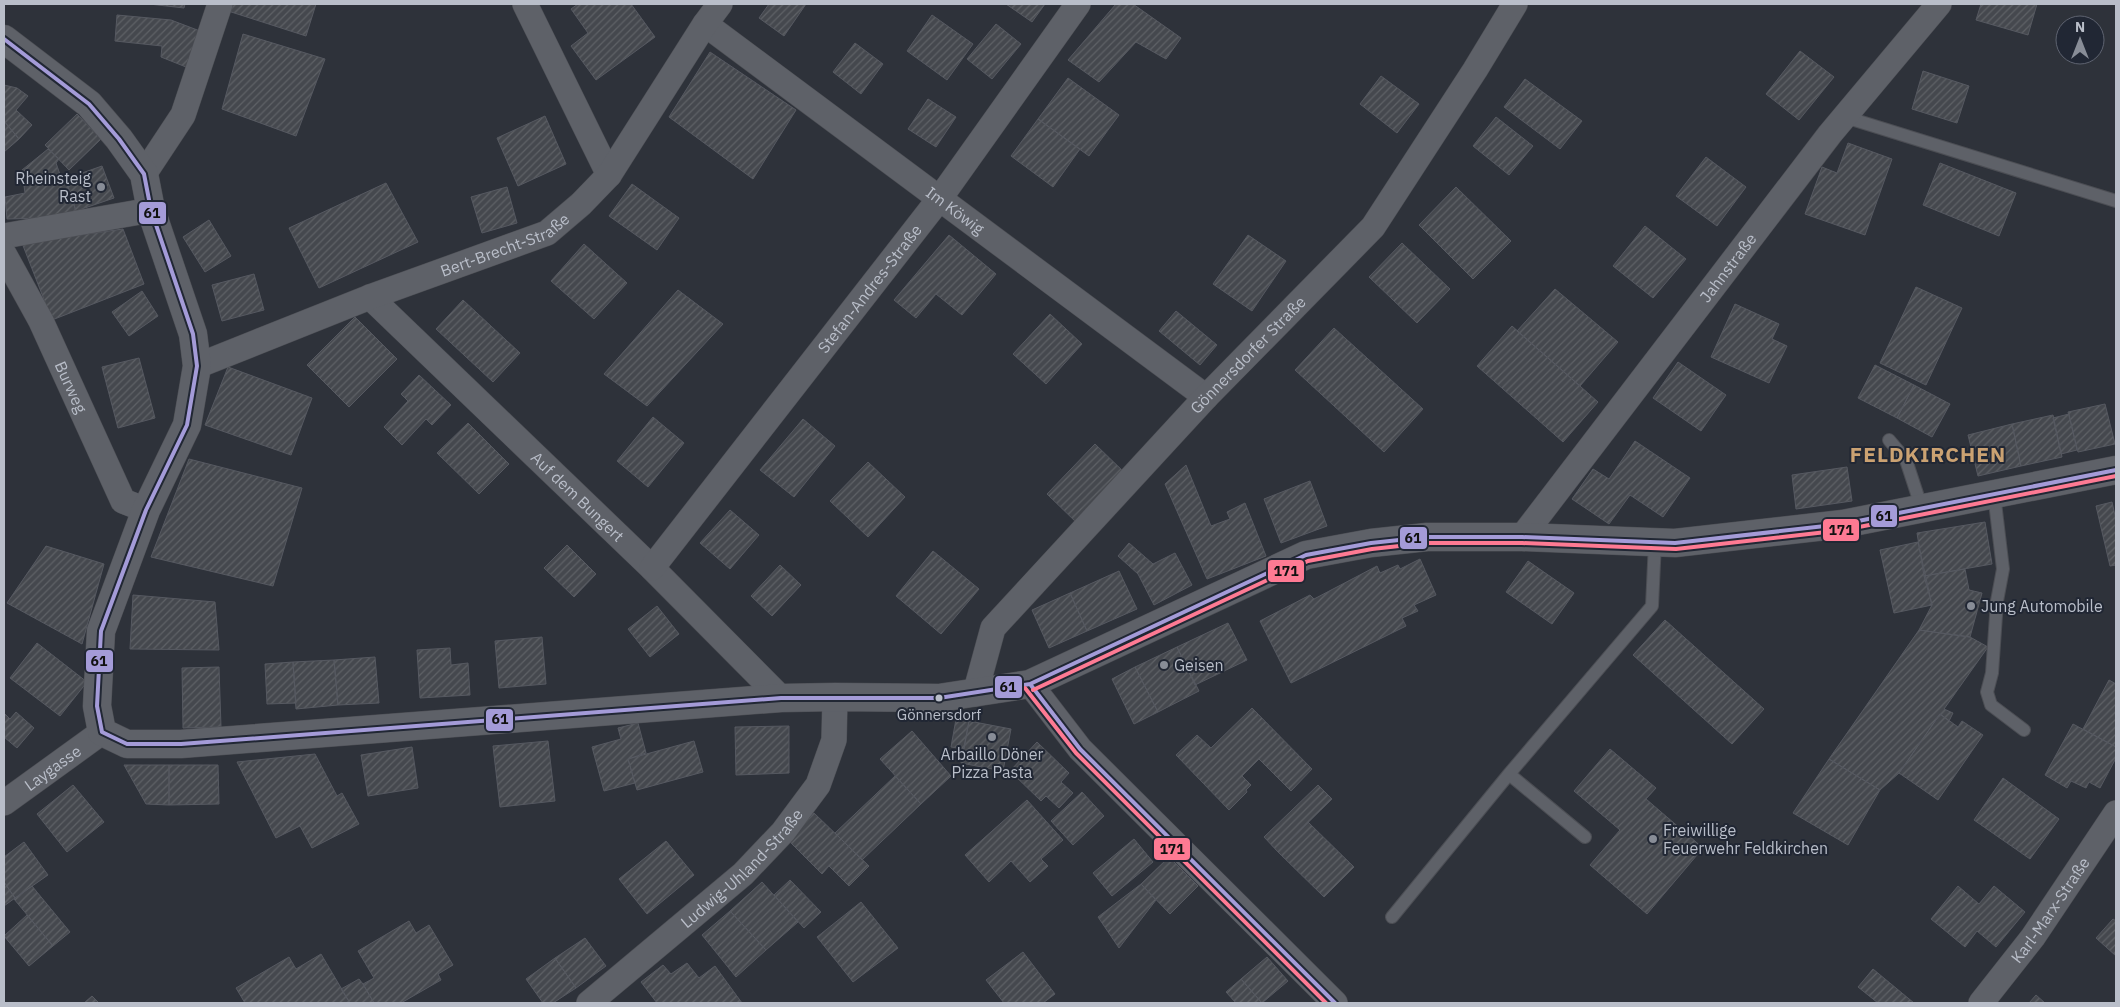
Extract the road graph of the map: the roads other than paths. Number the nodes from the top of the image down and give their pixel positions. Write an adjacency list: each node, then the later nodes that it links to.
1 (220, 4): 10 (street)
2 (525, 4): 11 (street)
3 (720, 4): 7 (street, Bert-Brecht-Straße)
4 (1078, 4): 12 (street, Stefan-Andres-Straße)
5 (1515, 4): 19 (street, Gönnersdorfer Straße)
6 (1939, 4): 9 (street, Jahnstraße)
7 (704, 24): 11 (street, Bert-Brecht-Straße); 12 (street, Im Köwig)
8 (4, 39): 10 (street)
9 (1845, 117): 13 (lane); 25 (street, Jahnstraße)
10 (144, 174): 14 (street)
11 (609, 175): 17 (street, Bert-Brecht-Straße)
12 (940, 198): 19 (street, Im Köwig); 27 (street, Stefan-Andres-Straße)
13 (2116, 202)
14 (151, 210): 15 (street); 18 (street)
15 (4, 236)
16 (4, 254): 24 (street, Burweg)
17 (370, 297): 18 (street, Bert-Brecht-Straße); 27 (street, Auf dem Bungert)
18 (197, 366): 24 (street)
19 (1206, 397): 29 (street, Gönnersdorfer Straße)
20 (1889, 440): 23 (lane)
21 (2116, 470): 22 (street)
22 (1994, 494): 23 (street); 32 (lane)
23 (1922, 509): 26 (street)
24 (146, 510): 33 (street)
25 (1522, 536): 26 (street); 28 (street)
26 (1655, 542): 34 (lane)
27 (652, 568): 31 (street, Auf dem Bungert)
28 (1030, 684): 29 (street); 40 (street)
29 (975, 694): 30 (street)
30 (836, 697): 31 (street); 39 (street, Ludwig-Uhland-Straße)
31 (780, 698): 33 (street)
32 (2024, 730)
33 (102, 732): 35 (street, Laygasse)
34 (1509, 774): 37 (lane); 38 (lane)
35 (4, 803)
36 (2116, 813): 41 (street, Karl-Marx-Straße)
37 (1585, 837)
38 (1392, 917)
39 (589, 1003)
40 (1335, 1003)
41 (1981, 1003)

